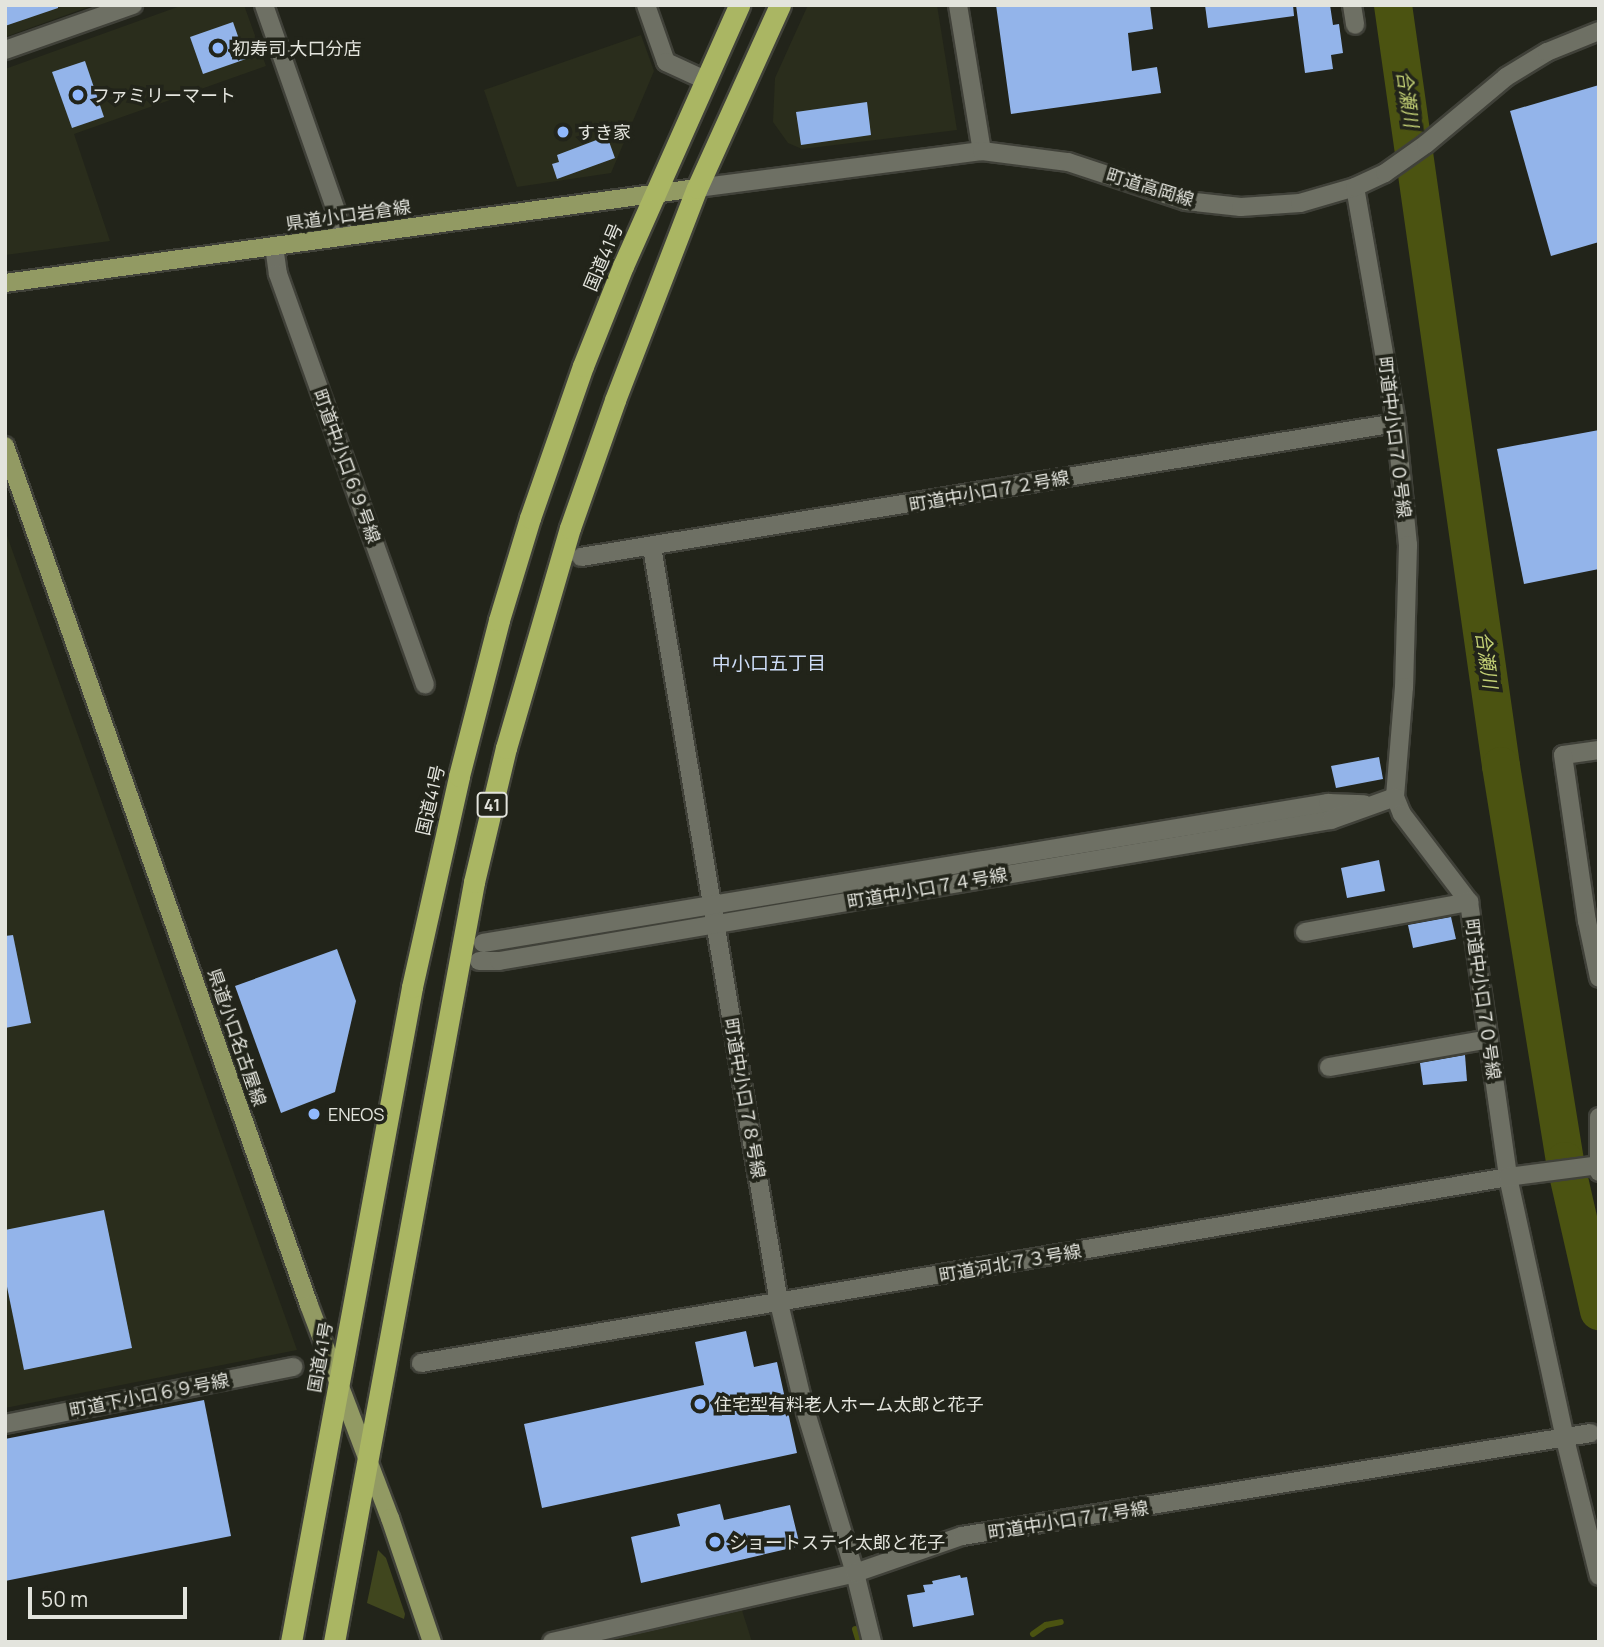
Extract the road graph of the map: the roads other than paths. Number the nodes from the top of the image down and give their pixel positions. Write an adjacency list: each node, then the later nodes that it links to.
1 (133, 5): 10 (street)
2 (264, 5): 16 (street)
3 (646, 5): 11 (street)
4 (739, 5): 11 (highway, 国道41号 / 41)
5 (780, 5): 14 (highway, 41)
6 (958, 5): 12 (street)
7 (1352, 5): 8 (street)
8 (1355, 24)
9 (1599, 31): 13 (street, 町道高岡線)
10 (5, 50)
11 (705, 79): 15 (highway, 国道41号 / 41)
12 (982, 151): 13 (street, 町道高岡線); 14 (street, 町道高岡線)
13 (1355, 187): 19 (street, 町道中小口７０号線)
14 (697, 188): 15 (main road, 県道小口岩倉線); 44 (highway, 41)
15 (656, 194): 16 (main road, 県道小口岩倉線); 40 (highway, 国道41号 / 41)
16 (345, 236): 17 (main road, 県道小口岩倉線)
17 (274, 246): 18 (main road, 県道小口岩倉線); 23 (street, 町道中小口６９号線)
18 (5, 283)
19 (1396, 423): 21 (street, 町道中小口７２号線); 25 (street, 町道中小口７０号線)
20 (5, 446): 40 (main road, 県道小口名古屋線)
21 (652, 547): 22 (street, 町道中小口７２号線); 28 (street, 町道中小口７８号線)
22 (581, 557)
23 (425, 685)
24 (1599, 750): 31 (street)
25 (1395, 797): 26 (street, 町道中小口７４号線); 27 (street, 町道中小口７０号線)
26 (1373, 805): 28 (street, 町道中小口７４号線); 29 (street, 町道中小口７４号線)
27 (1469, 902): 30 (street); 32 (street, 町道中小口７０号線)
28 (713, 906): 29 (street, 町道中小口７８号線); 29 (street, 町道中小口７４号線)
29 (716, 924): 37 (street, 町道中小口７８号線)
30 (1305, 932)
31 (1599, 978)
32 (1489, 1039): 33 (street); 36 (street, 町道中小口７０号線)
33 (1329, 1067)
34 (1599, 1117): 35 (street)
35 (1596, 1167): 36 (street, 町道河北７３号線)
36 (1508, 1177): 37 (street, 町道河北７３号線); 43 (street, 町道中小口７０号線)
37 (779, 1303): 38 (street, 町道河北７３号線); 45 (street, 町道中小口７８号線)
38 (421, 1363)
39 (293, 1367): 41 (street, 町道下小口６９号線)
40 (338, 1382): 44 (main road, 県道小口名古屋線); 47 (highway, 国道41号 / 41)
41 (5, 1424)
42 (1591, 1433): 43 (street, 町道中小口７７号線)
43 (1564, 1439): 45 (street, 町道中小口７７号線); 46 (street, 町道中小口７０号線)
44 (367, 1457): 48 (highway, 41); 49 (main road, 県道小口名古屋線)
45 (855, 1573): 50 (street, 町道中小口７７号線); 51 (street, 町道中小口７８号線)
46 (1599, 1576)
47 (291, 1642)
48 (334, 1642)
49 (432, 1642)
50 (552, 1642)
51 (872, 1642)

